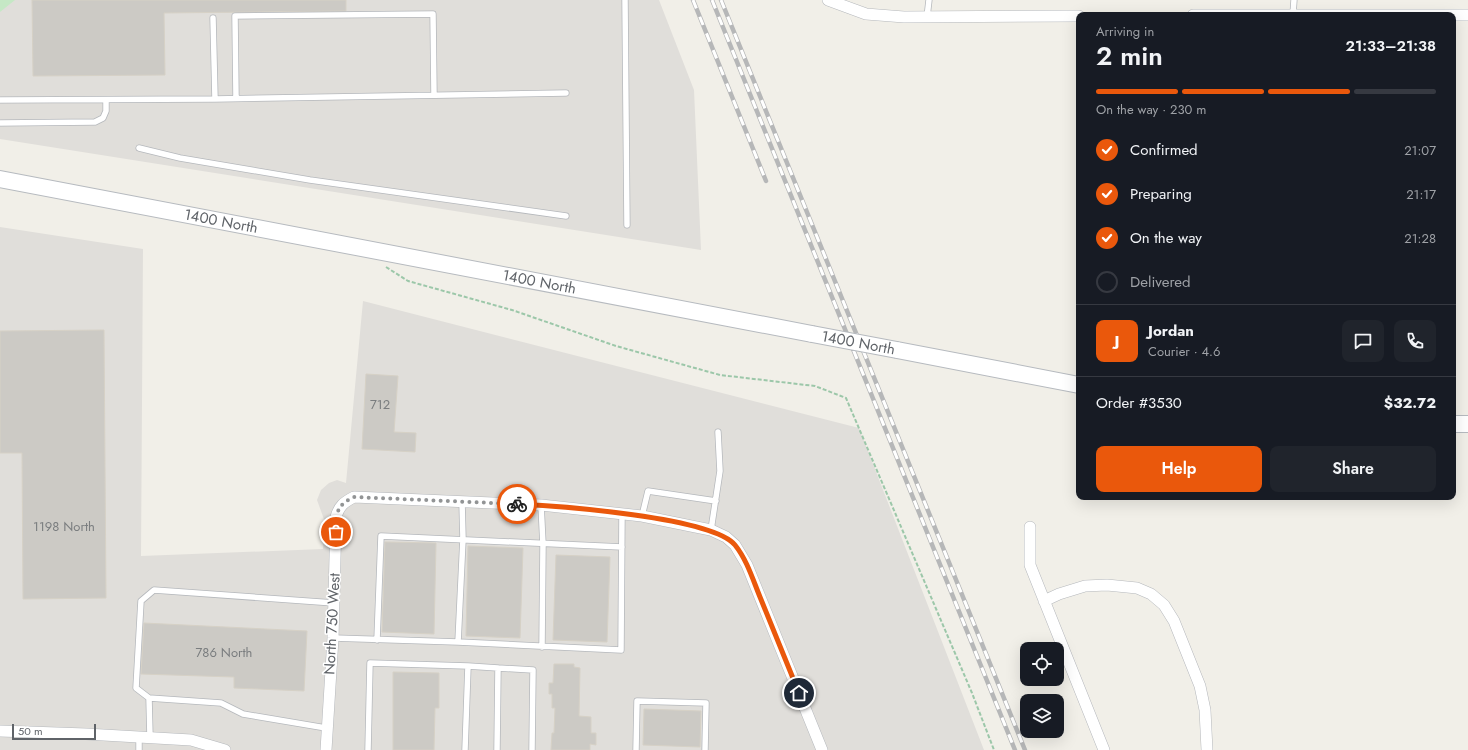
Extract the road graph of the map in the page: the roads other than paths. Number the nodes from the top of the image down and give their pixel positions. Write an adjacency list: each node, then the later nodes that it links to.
1 (625, 0): 21 (lane)
2 (828, 0): 10 (street)
3 (929, 0): 10 (lane)
4 (1294, 0): 5 (lane)
5 (1293, 12)
6 (1456, 15): 7 (street)
7 (1468, 15)
8 (1076, 16): 10 (street)
9 (213, 18): 14 (lane)
10 (927, 18)
11 (566, 93): 12 (lane)
12 (434, 94): 13 (lane); 13 (lane)
13 (236, 98): 14 (lane)
14 (215, 99): 16 (lane)
15 (0, 100): 16 (lane)
16 (106, 100): 17 (lane)
17 (0, 123)
18 (139, 148): 20 (lane)
19 (0, 179): 22 (main road, 1400 North, bridge)
20 (566, 216)
21 (628, 225)
22 (1076, 384)
23 (1456, 424): 24 (main road)
24 (1468, 424)
25 (718, 432): 26 (lane)
26 (716, 501): 30 (lane); 32 (lane)
27 (462, 502): 28 (street); 33 (lane); 37 (street, North 750 West)
28 (541, 505): 29 (street); 34 (lane)
29 (622, 514): 30 (street); 35 (lane)
30 (642, 516): 32 (street)
31 (1030, 527): 36 (street)
32 (711, 530): 57 (street)
33 (463, 539): 34 (lane); 39 (lane); 40 (lane)
34 (543, 544): 35 (lane); 41 (lane)
35 (622, 547): 41 (lane)
36 (1044, 602): 58 (street); 59 (street)
37 (334, 603): 38 (street, North 750 West); 44 (lane)
38 (333, 638): 39 (lane); 45 (street, North 750 West)
39 (377, 640): 40 (lane)
40 (458, 642): 41 (lane)
41 (542, 647)
42 (468, 666): 43 (lane); 51 (lane); 52 (lane)
43 (498, 668): 53 (lane); 54 (lane)
44 (149, 698): 45 (lane); 47 (lane)
45 (326, 728): 50 (street, North 750 West)
46 (0, 731): 47 (street)
47 (144, 737): 48 (lane); 49 (street)
48 (139, 750)
49 (225, 750)
50 (326, 750)
51 (368, 750)
52 (466, 750)
53 (497, 750)
54 (532, 750)
55 (636, 750): 56 (lane)
56 (706, 750)
57 (822, 750)
58 (1104, 750)
59 (1207, 750)

